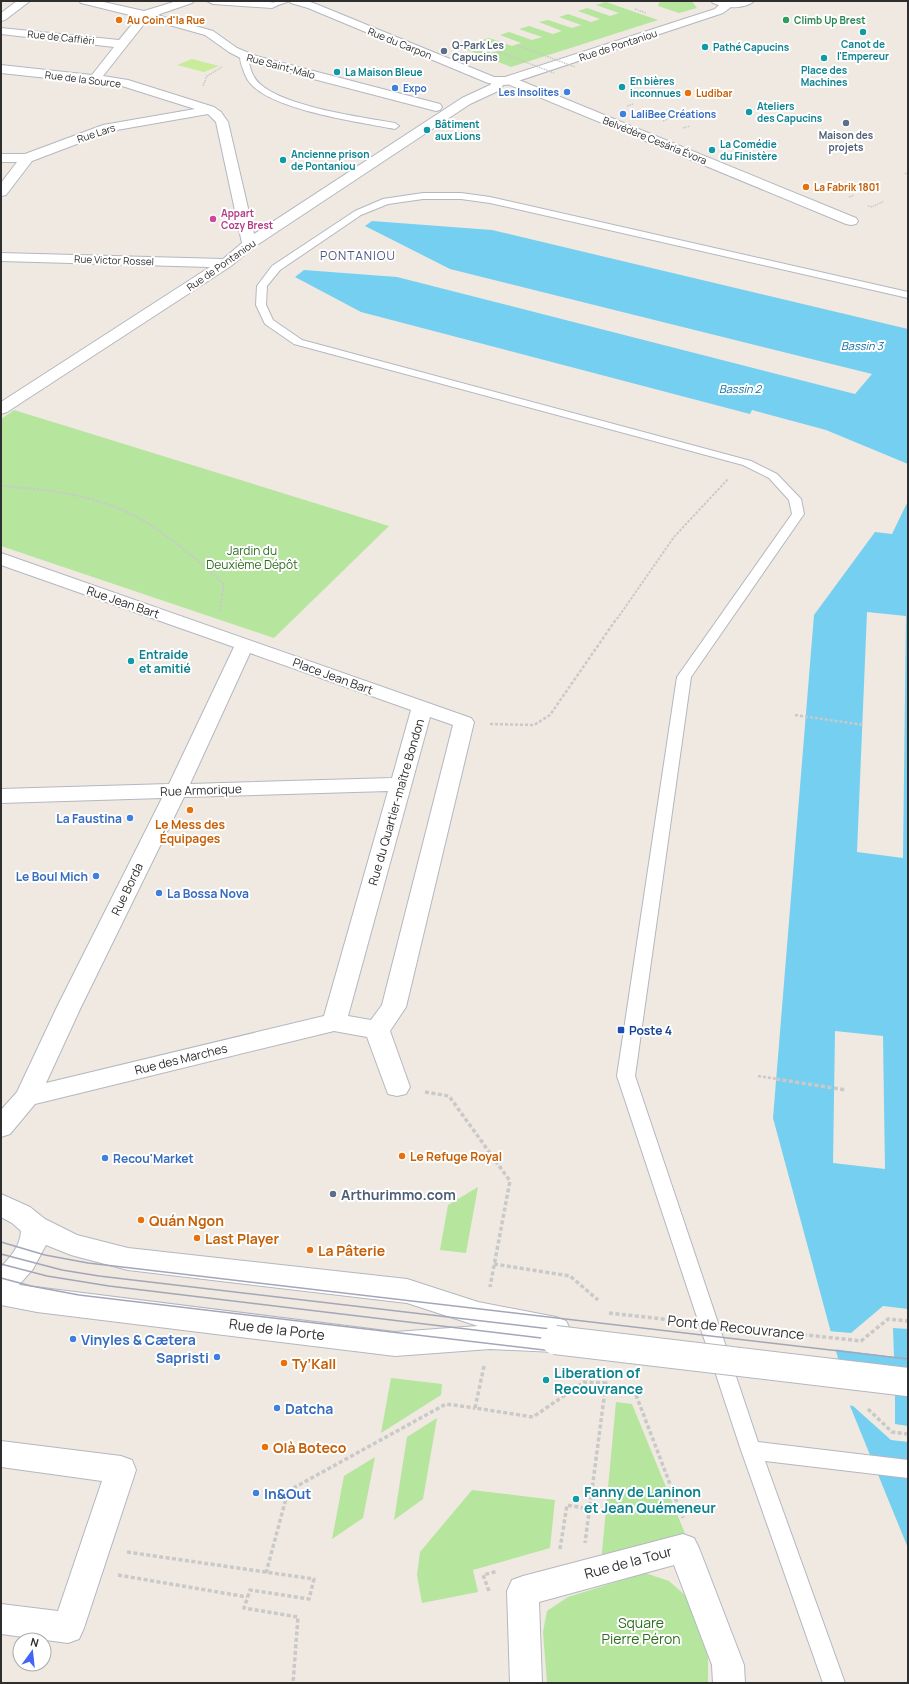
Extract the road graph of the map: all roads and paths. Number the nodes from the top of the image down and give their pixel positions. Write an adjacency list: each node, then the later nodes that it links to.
1 (24, 1): 11 (street)
2 (85, 1): 10 (street, Rue Saint-Malo)
3 (188, 1): 10 (street)
4 (213, 1): 9 (street)
5 (286, 1): 9 (lane)
6 (295, 1): 23 (street, Rue du Carpon)
7 (748, 1): 8 (street)
8 (723, 2): 23 (street, Rue de Pontaniou)
9 (272, 5)
10 (145, 15): 14 (street); 18 (street, Rue Saint-Malo)
11 (1, 18)
12 (1, 31): 14 (street, Rue de Caffiéri)
13 (501, 42): 15 (path)
14 (121, 44): 22 (street)
15 (491, 45)
16 (517, 45): 19 (path, bridge)
17 (497, 51): 21 (path, bridge)
18 (244, 56): 24 (street, Rue Saint-Malo); 26 (lane)
19 (575, 67)
20 (1, 69): 22 (street, Rue de la Source)
21 (554, 73)
22 (95, 79): 25 (street, Rue de la Source)
23 (512, 84): 32 (street, Belvédère Cesária Évora); 33 (street, Rue de Pontaniou)
24 (436, 106)
25 (210, 110): 28 (street, Rue Lars); 33 (street)
26 (395, 126)
27 (1, 158): 28 (street)
28 (27, 158): 31 (street)
29 (908, 172): 30 (path)
30 (905, 174)
31 (1, 192)
32 (851, 221)
33 (249, 244): 35 (street, Rue de Pontaniou)
34 (1, 256): 35 (street, Rue Victor Rossel)
35 (226, 263): 37 (street, Rue de Pontaniou)
36 (908, 295): 38 (lane)
37 (1, 409)
38 (747, 463): 45 (path); 72 (lane)
39 (1, 486): 41 (path)
40 (1, 559): 42 (street, Rue Jean Bart)
41 (220, 613)
42 (245, 644): 43 (street, Place Jean Bart); 48 (street, Rue Borda)
43 (422, 708): 47 (street, Rue du Quartier-maître Bondon); 51 (street, Rue du Quartier-maître Bondon)
44 (796, 715): 46 (path)
45 (488, 724)
46 (864, 725)
47 (400, 784): 48 (street, Rue Armorique); 50 (street, Rue du Quartier-maître Bondon)
48 (176, 791): 49 (street, Rue Armorique); 55 (street, Rue Borda)
49 (1, 796)
50 (334, 1022): 51 (street); 55 (street, Rue des Marches)
51 (377, 1030): 53 (street)
52 (758, 1076): 54 (path)
53 (397, 1087): 59 (path)
54 (846, 1090)
55 (27, 1097): 56 (street, Rue Borda)
56 (1, 1128)
57 (1, 1205): 58 (street)
58 (35, 1227): 60 (street); 66 (street)
59 (494, 1264): 61 (path); 63 (path)
60 (1, 1288)
61 (489, 1292)
62 (1, 1293): 66 (street, Rue de la Porte)
63 (598, 1300)
64 (602, 1312): 65 (path, Pont de Recouvrance, bridge)
65 (908, 1321)
66 (555, 1334): 68 (street, Pont de Recouvrance); 69 (street, bridge)
67 (485, 1361): 71 (path)
68 (908, 1371)
69 (908, 1382)
70 (636, 1395): 76 (path)
71 (474, 1408): 75 (path); 78 (path)
72 (751, 1450): 74 (lane); 84 (lane)
73 (1, 1454): 77 (street)
74 (908, 1470)
75 (589, 1509)
76 (684, 1548): 82 (street, Rue de la Tour); 83 (street, Rue de la Tour)
77 (91, 1558): 78 (path); 79 (path); 80 (street)
78 (266, 1573): 79 (path)
79 (247, 1597): 81 (path)
80 (1, 1619)
81 (293, 1683)
82 (526, 1683)
83 (729, 1683)
84 (834, 1683)

